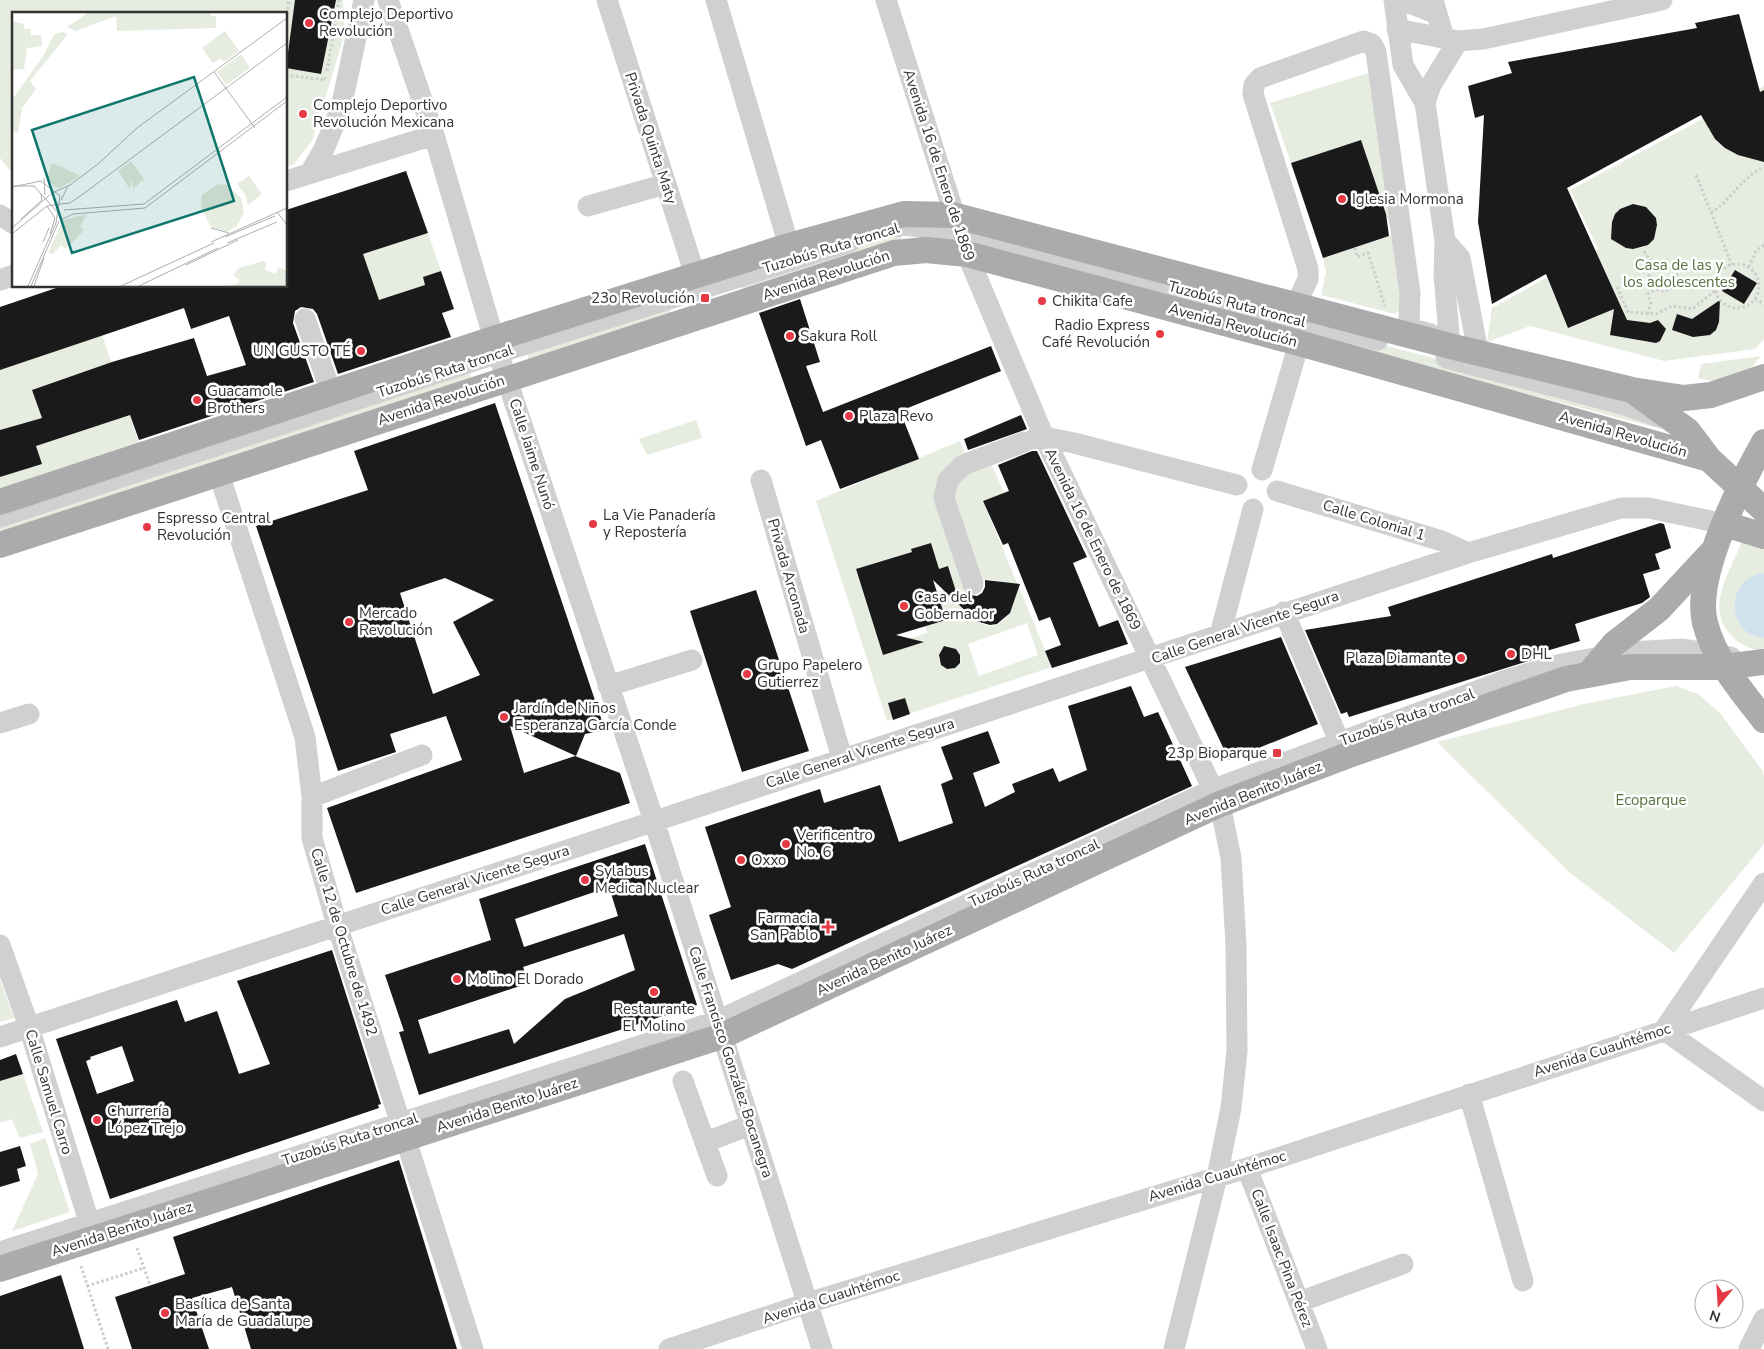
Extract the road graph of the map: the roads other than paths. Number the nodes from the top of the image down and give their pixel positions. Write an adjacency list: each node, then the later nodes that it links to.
1 (364, 0): 14 (street)
2 (388, 0): 13 (street, Calle Jaime Nunó)
3 (606, 0): 16 (street, Privada Quinta Maty)
4 (716, 0): 22 (street)
5 (886, 0): 20 (street, Avenida 16 de Enero de 1869)
6 (1394, 0): 10 (street)
7 (1402, 0): 9 (street)
8 (1662, 0): 11 (street)
9 (1435, 7): 11 (street)
10 (1397, 29): 11 (street); 12 (street)
11 (1451, 40): 12 (street)
12 (1425, 103): 21 (street)
13 (434, 135): 14 (street); 29 (street, Calle Jaime Nunó)
14 (310, 173): 15 (street)
15 (288, 180)
16 (666, 184): 17 (street); 23 (street, Privada Quinta Maty)
17 (588, 206)
18 (0, 215): 19 (street)
19 (12, 223)
20 (960, 234): 22 (main road, Avenida Revolución); 26 (main road, Avenida Revolución); 28 (main road, Avenida Revolución); 29 (street, Tuzobús Ruta troncal); 33 (main road, Avenida Revolución); 36 (street, Tuzobús Ruta troncal); 37 (street, Avenida 16 de Enero de 1869)
21 (1445, 241): 30 (street); 31 (street)
22 (789, 246): 23 (main road, Avenida Revolución)
23 (695, 275): 29 (main road, Avenida Revolución)
24 (12, 276): 25 (street)
25 (0, 280)
26 (1287, 303): 30 (main road, Avenida Revolución); 30 (street)
27 (306, 319): 35 (street)
28 (1299, 343): 39 (main road, Avenida Revolución); 40 (street)
29 (496, 346): 33 (street, Calle Jaime Nunó); 35 (main road, Avenida Revolución); 50 (street, Tuzobús Ruta troncal)
30 (1450, 346): 31 (main road, Avenida Revolución)
31 (1478, 352): 34 (main road, Avenida Revolución)
32 (1764, 377): 34 (main road, Avenida Revolución)
33 (507, 379): 41 (main road, Avenida Revolución); 65 (street, Calle Jaime Nunó)
34 (1632, 390): 36 (main road)
35 (328, 393): 46 (main road, Avenida Revolución)
36 (1688, 431): 39 (main road); 43 (street, Tuzobús Ruta troncal)
37 (1033, 439): 44 (street); 55 (street); 59 (street, Avenida 16 de Enero de 1869)
38 (1764, 439): 43 (main road)
39 (1709, 459): 43 (main road, Avenida Revolución)
40 (1262, 470): 44 (street); 45 (street)
41 (219, 474): 53 (main road, Avenida Revolución); 73 (street, Calle 12 de Octubre de 1492)
42 (761, 480): 71 (street, Privada Arconada)
43 (1742, 482): 47 (street, Tuzobús Ruta troncal); 49 (main road, Avenida Revolución); 51 (main road)
44 (1237, 485): 48 (street)
45 (1278, 491): 48 (street); 54 (street, Calle Colonial 1)
46 (0, 502)
47 (1764, 502)
48 (1253, 509): 57 (street)
49 (1764, 510)
50 (0, 517)
51 (1721, 535): 52 (main road); 54 (street, Calle General Vicente Segura); 61 (main road); 63 (main road)
52 (1764, 536)
53 (0, 545)
54 (1468, 553): 56 (street, Calle General Vicente Segura)
55 (973, 584)
56 (1284, 612): 57 (street, Calle General Vicente Segura); 69 (street)
57 (1220, 635): 59 (street, Calle General Vicente Segura)
58 (1764, 655): 61 (street)
59 (1150, 658): 71 (street, Calle General Vicente Segura); 72 (street, Avenida 16 de Enero de 1869)
60 (692, 660): 65 (street)
61 (1720, 661): 62 (main road, Avenida Benito Juárez); 63 (main road, Avenida Benito Juárez); 64 (main road); 67 (main road)
62 (1764, 662)
63 (1596, 666): 69 (main road, Avenida Benito Juárez)
64 (1764, 672)
65 (608, 686): 74 (street, Calle Jaime Nunó)
66 (29, 714): 68 (street)
67 (1764, 720)
68 (0, 723)
69 (1343, 749): 72 (main road, Avenida Benito Juárez)
70 (422, 755): 73 (street)
71 (842, 758): 74 (street, Calle General Vicente Segura)
72 (1217, 796): 80 (main road, Avenida Benito Juárez); 91 (street, Avenida 16 de Enero de 1869)
73 (312, 797): 76 (street, Calle 12 de Octubre de 1492)
74 (654, 822): 76 (street, Calle General Vicente Segura); 80 (street, Calle Francisco González Bocanegra)
75 (1764, 883): 81 (street)
76 (337, 925): 79 (street, Calle General Vicente Segura); 87 (street, Calle 12 de Octubre de 1492)
77 (0, 946): 79 (street, Calle Samuel Carro)
78 (1764, 998): 81 (street, Avenida Cuauhtémoc)
79 (29, 1027): 82 (street, Calle General Vicente Segura); 92 (street, Calle Samuel Carro)
80 (719, 1028): 86 (street, Calle Francisco González Bocanegra); 87 (main road, Avenida Benito Juárez)
81 (1664, 1030): 84 (street, Avenida Cuauhtémoc); 85 (street)
82 (0, 1037)
83 (683, 1082): 88 (street)
84 (1469, 1094): 89 (street, Avenida Cuauhtémoc); 96 (street)
85 (1764, 1101)
86 (750, 1125): 88 (street); 98 (street, Calle Francisco González Bocanegra)
87 (403, 1130): 92 (main road, Avenida Benito Juárez); 100 (street, Calle 12 de Octubre de 1492)
88 (706, 1142): 90 (street)
89 (1247, 1168): 91 (street, Avenida Cuauhtémoc); 97 (street, Calle Isaac Pina Pérez)
90 (717, 1176)
91 (1217, 1177): 98 (street, Avenida Cuauhtémoc); 103 (street, Avenida 16 de Enero de 1869)
92 (93, 1231): 93 (street); 95 (main road, Avenida Benito Juárez)
93 (0, 1252)
94 (1403, 1264): 97 (street)
95 (0, 1269)
96 (1523, 1280)
97 (1299, 1302): 104 (street, Calle Isaac Pina Pérez)
98 (808, 1303): 101 (street, Avenida Cuauhtémoc); 102 (street, Calle Francisco González Bocanegra)
99 (1764, 1319): 105 (street)
100 (473, 1349)
101 (669, 1349)
102 (822, 1349)
103 (1174, 1349)
104 (1317, 1349)
105 (1749, 1349)

